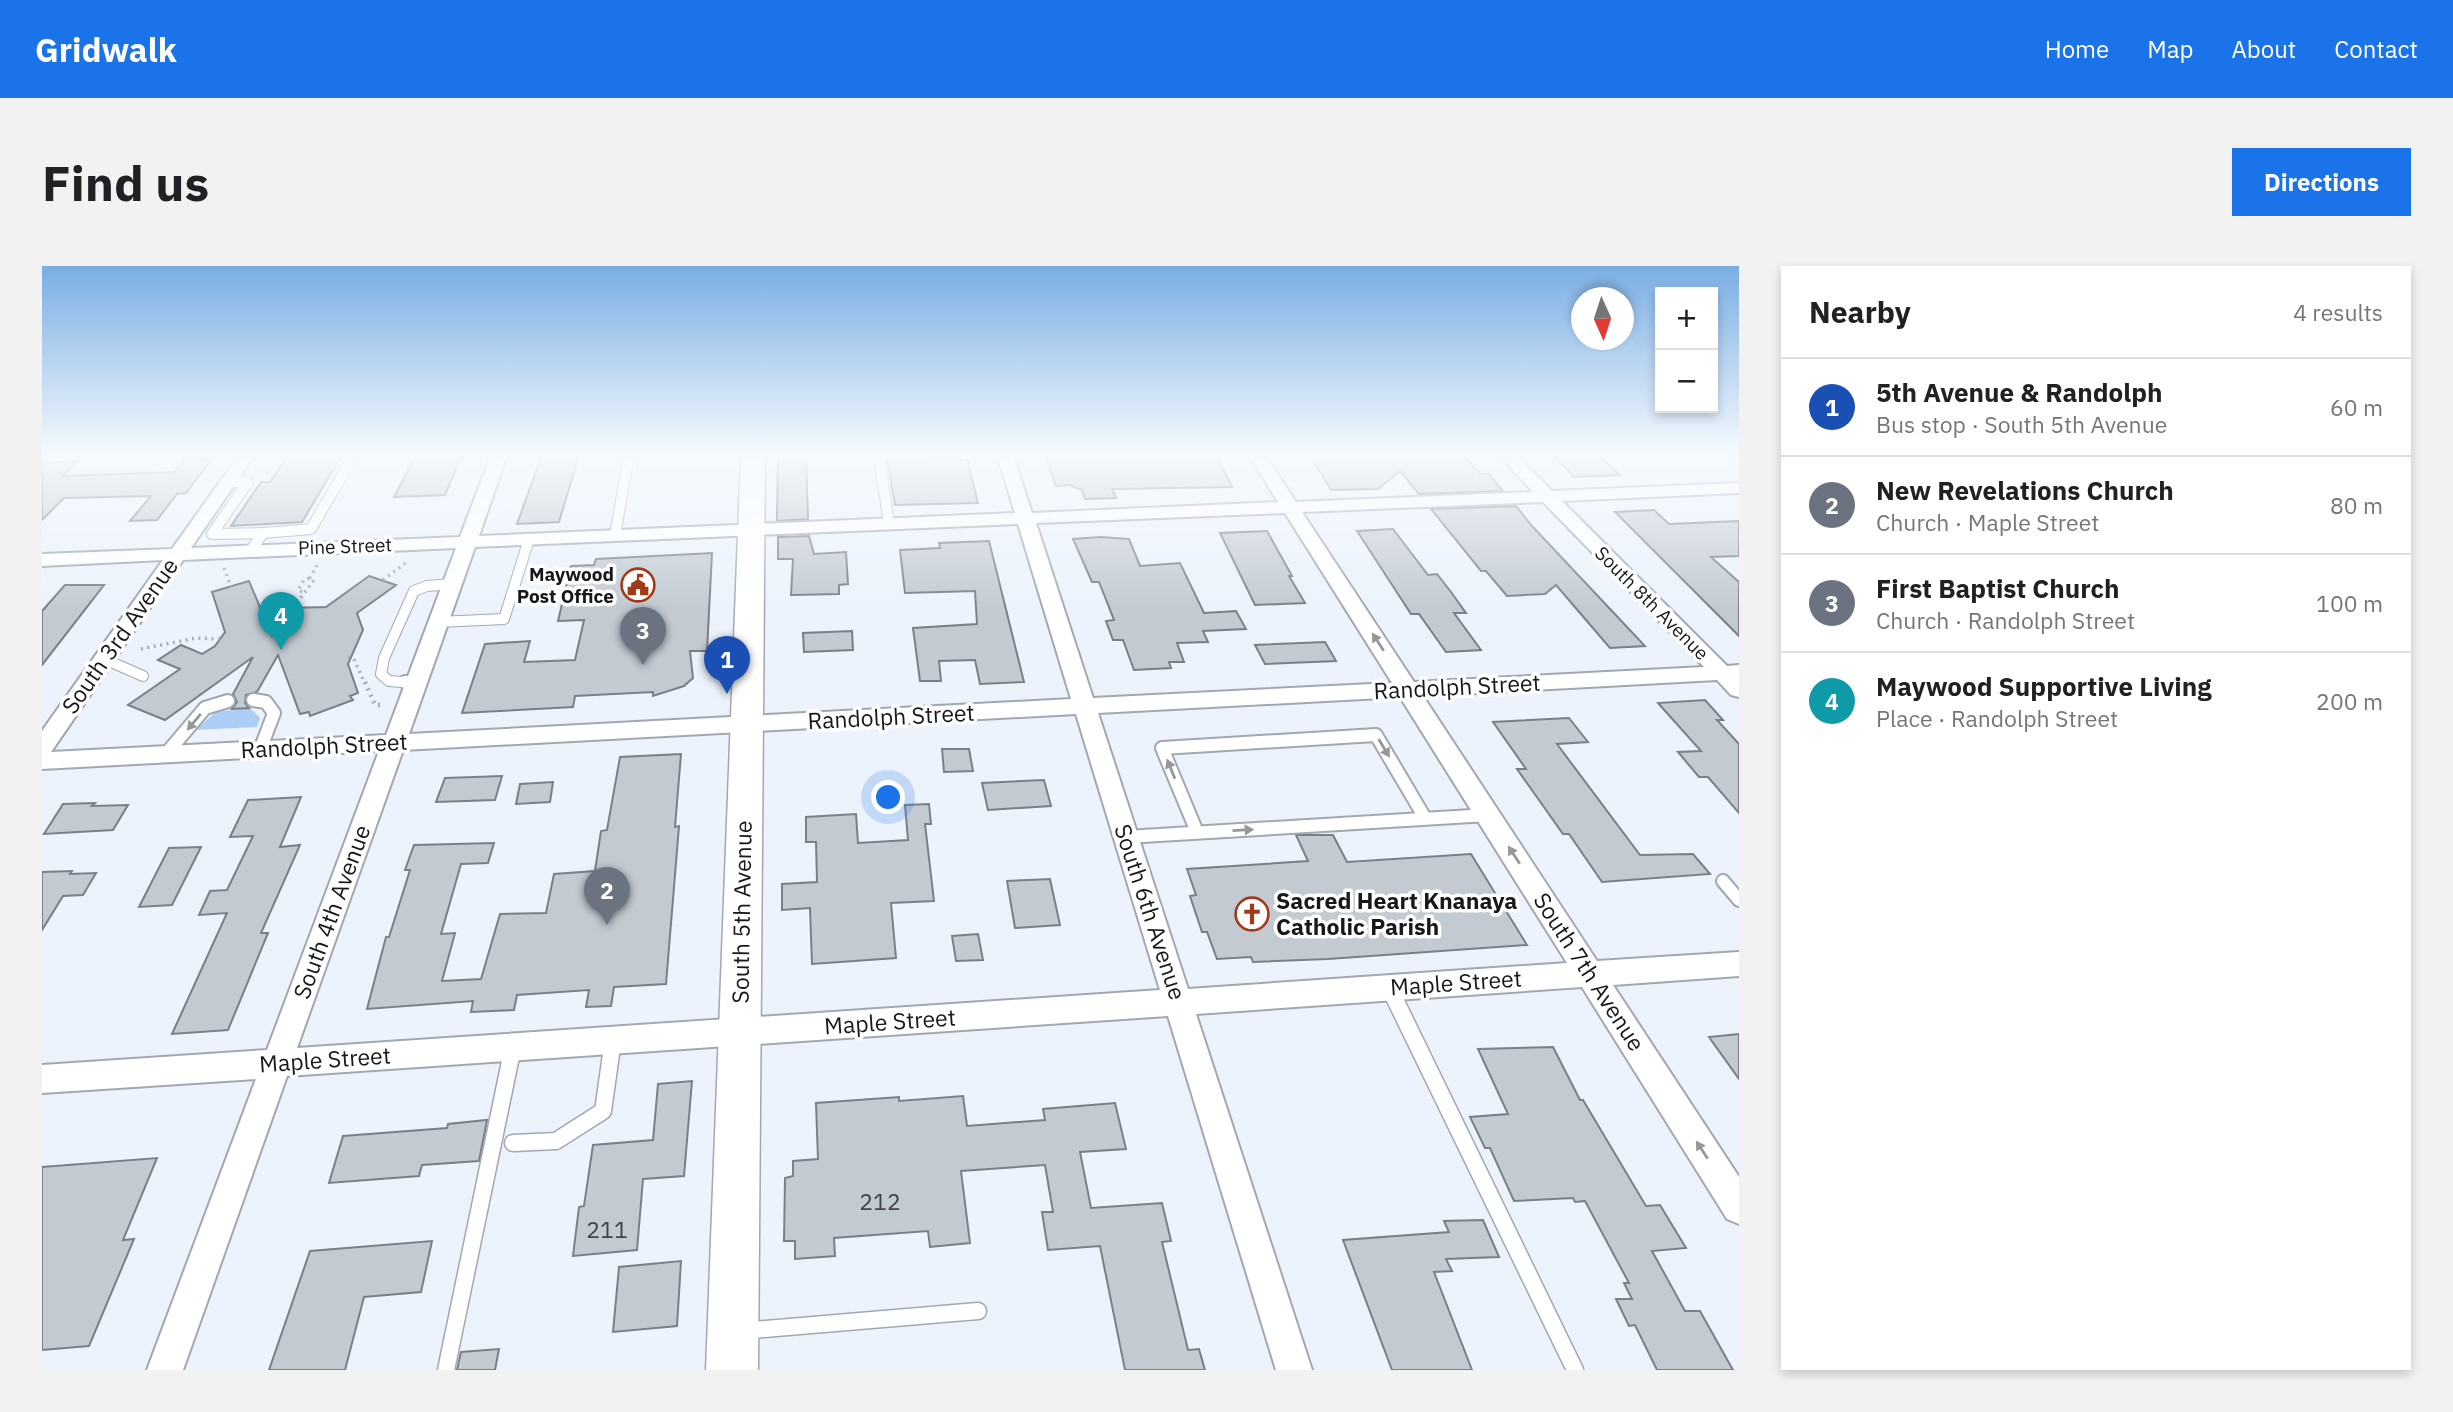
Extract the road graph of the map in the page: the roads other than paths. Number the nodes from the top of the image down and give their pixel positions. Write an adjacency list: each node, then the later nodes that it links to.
1 (211, 507): 20 (street, South 3rd Avenue)
2 (231, 507): 15 (lane)
3 (324, 507): 15 (lane)
4 (480, 507): 18 (street, South 4th Avenue)
5 (619, 507): 16 (lane)
6 (752, 507): 14 (street, South 5th Avenue)
7 (886, 507): 13 (lane)
8 (1021, 507): 12 (street, South 6th Avenue)
9 (1292, 507): 10 (street, Pine Street); 12 (street, Pine Street); 28 (street, South 7th Avenue, one-way to 9)
10 (1303, 507)
11 (1559, 507): 25 (street, South 8th Avenue)
12 (1025, 518): 13 (street, Pine Street); 32 (street, South 6th Avenue)
13 (889, 524): 14 (street, Pine Street)
14 (751, 530): 16 (street, Pine Street); 33 (street, South 5th Avenue)
15 (263, 533): 19 (lane)
16 (614, 535): 17 (street, Pine Street)
17 (529, 539): 18 (street, Pine Street); 23 (lane)
18 (467, 541): 19 (street, Pine Street); 22 (street, South 4th Avenue)
19 (251, 550): 20 (street, Pine Street)
20 (178, 553): 21 (street, Pine Street); 24 (street, South 3rd Avenue)
21 (42, 560)
22 (452, 583): 23 (street, South 4th Avenue); 27 (lane)
23 (438, 622): 27 (street, South 4th Avenue)
24 (104, 659): 26 (lane); 35 (street, South 3rd Avenue)
25 (1730, 673): 28 (street, Randolph Street); 29 (street, South 8th Avenue)
26 (142, 676)
27 (416, 683): 34 (street, South 4th Avenue)
28 (1409, 690): 32 (street, Randolph Street); 39 (street, South 7th Avenue)
29 (1739, 690)
30 (253, 700): 36 (lane)
31 (228, 701): 37 (lane, one-way to 37)
32 (1084, 706): 33 (street, Randolph Street); 42 (street, South 6th Avenue)
33 (747, 724): 34 (street, Randolph Street); 49 (street, South 5th Avenue)
34 (394, 742): 36 (street, Randolph Street); 52 (street, South 4th Avenue)
35 (42, 748)
36 (260, 750): 37 (street, Randolph Street)
37 (166, 754): 38 (street, Randolph Street)
38 (42, 761)
39 (1489, 815): 40 (lane); 46 (street, South 7th Avenue, one-way to 39)
40 (1425, 818): 41 (lane, one-way to 40); 41 (lane, one-way to 40)
41 (1197, 832): 42 (lane)
42 (1126, 837): 48 (street, South 6th Avenue)
43 (1723, 881): 44 (lane)
44 (1739, 900)
45 (1739, 964): 46 (street, Maple Street)
46 (1590, 974): 47 (street, Maple Street); 55 (street, South 7th Avenue, one-way to 46)
47 (1389, 987): 48 (street, Maple Street); 61 (lane)
48 (1178, 1002): 49 (street, Maple Street); 60 (street, South 6th Avenue)
49 (740, 1032): 50 (street, Maple Street); 57 (street, South 5th Avenue)
50 (613, 1040): 51 (street, Maple Street); 54 (lane)
51 (513, 1047): 52 (street, Maple Street); 59 (lane)
52 (277, 1064): 53 (street, Maple Street); 58 (street, South 4th Avenue)
53 (42, 1079)
54 (513, 1143)
55 (1739, 1207)
56 (978, 1311): 57 (lane)
57 (733, 1351)
58 (165, 1370)
59 (446, 1370)
60 (1294, 1370)
61 (1575, 1370)

